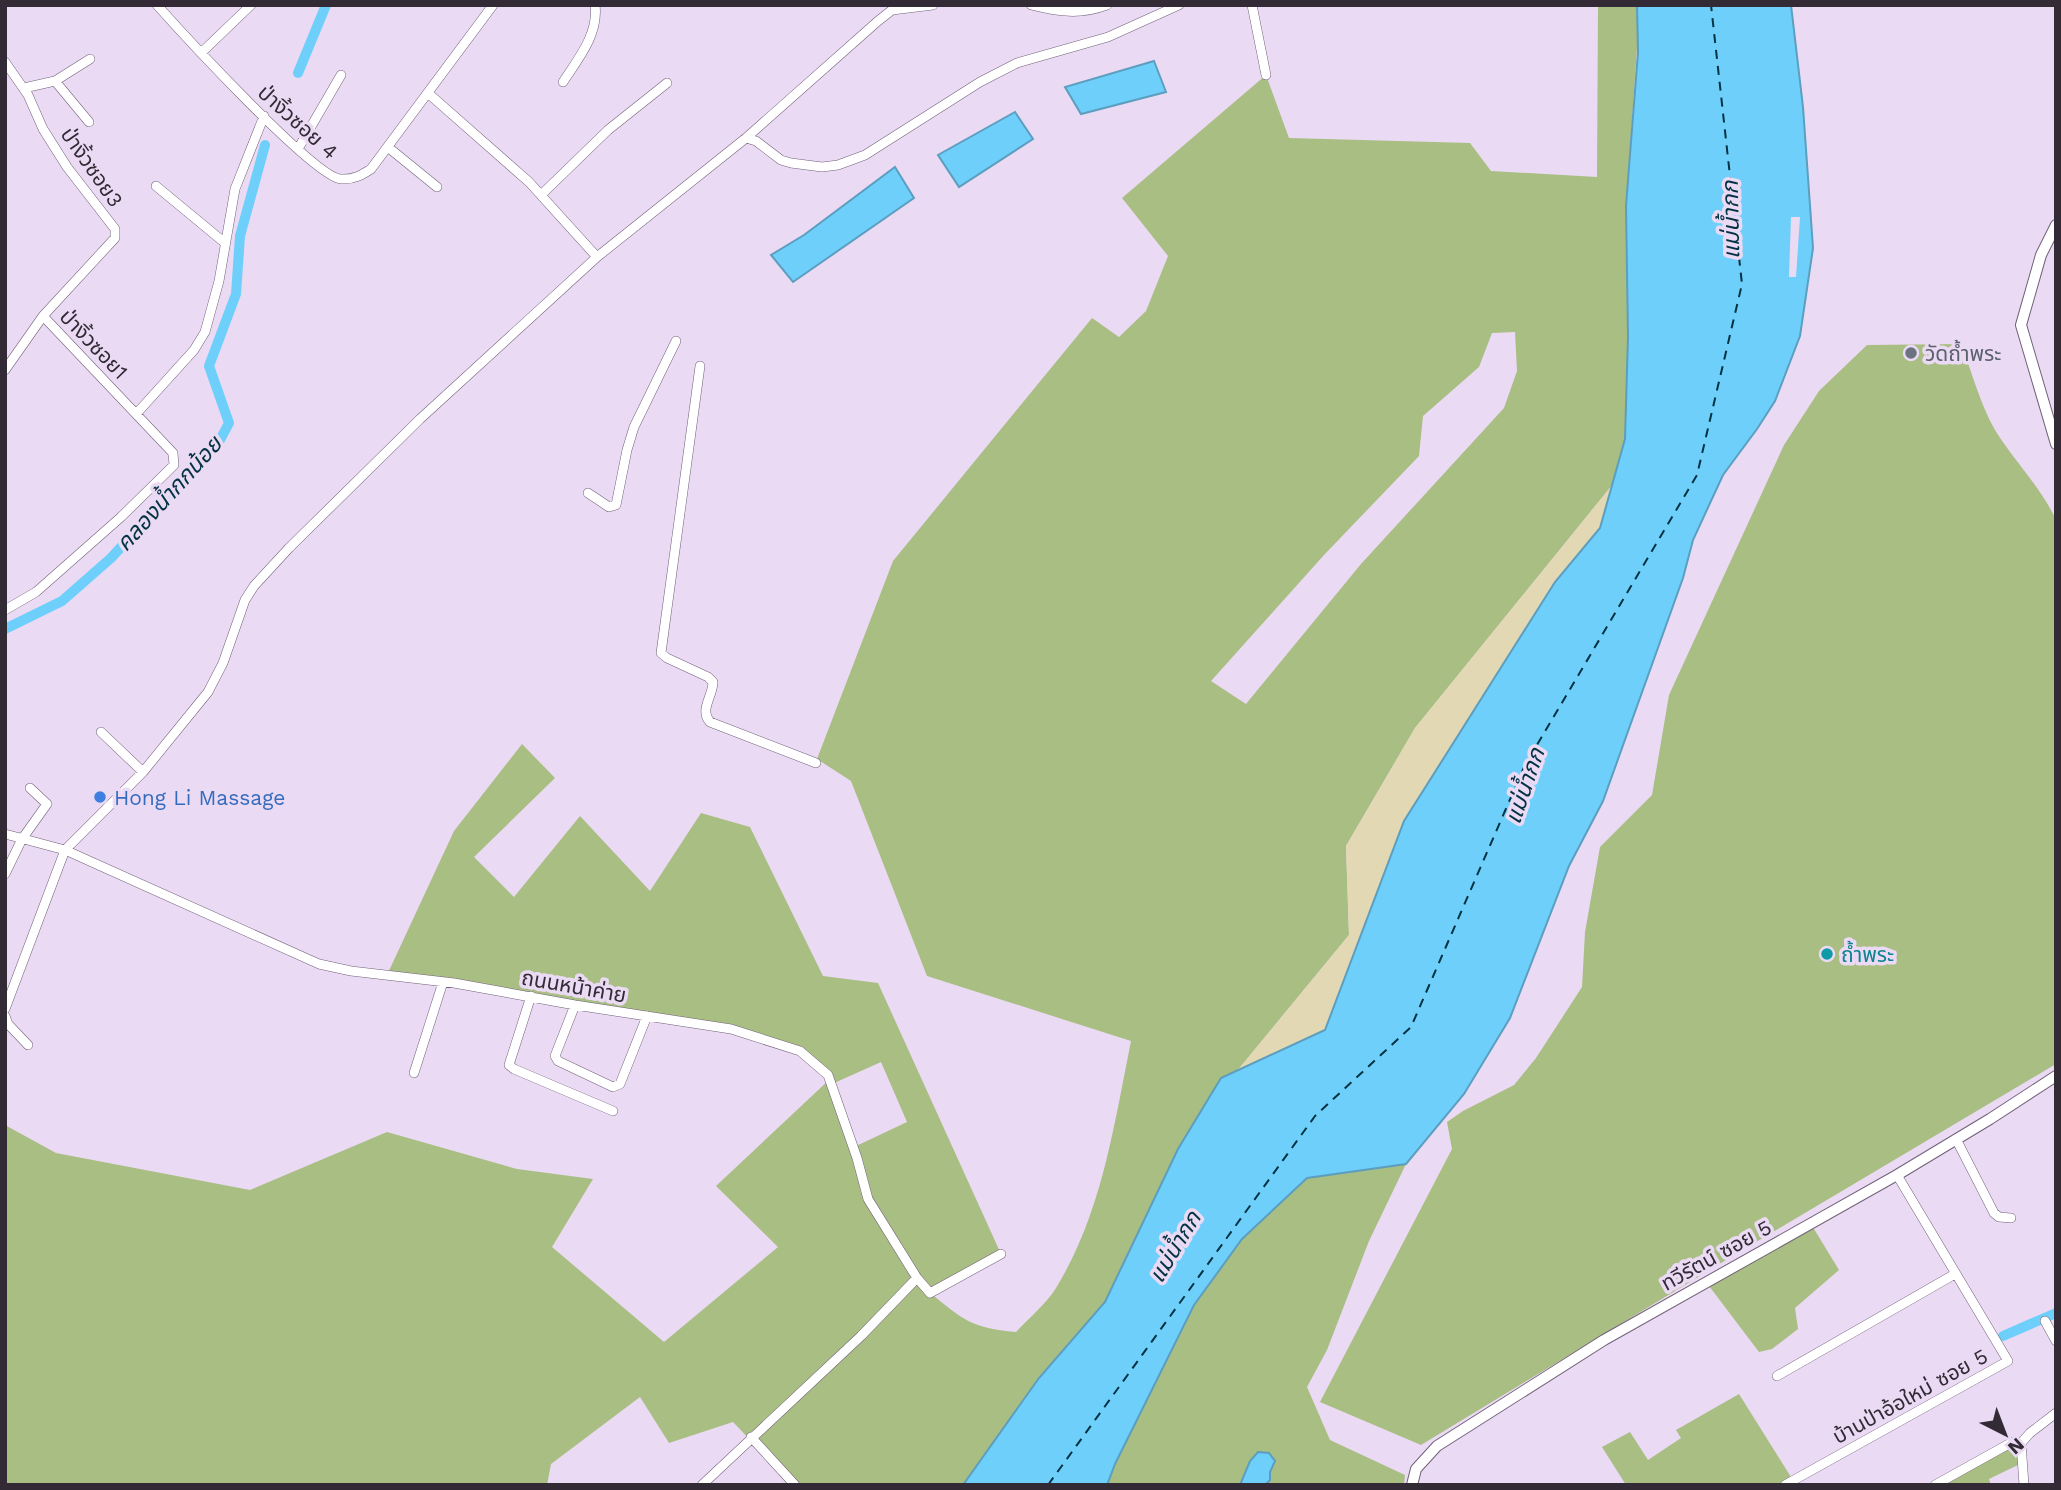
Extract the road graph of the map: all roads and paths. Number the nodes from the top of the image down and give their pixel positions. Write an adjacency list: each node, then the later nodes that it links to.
1 (157, 5): 10 (street, ป่างิ้วซอย 4)
2 (251, 5): 10 (street)
3 (493, 5): 19 (street, ป่างิ้วซอย 4)
4 (595, 5): 16 (street)
5 (933, 5): 22 (street)
6 (1031, 5): 7 (street)
7 (1107, 5)
8 (1179, 5): 22 (street)
9 (1252, 5): 14 (street)
10 (201, 53): 20 (street, ป่างิ้วซอย 4)
11 (90, 59): 15 (street)
12 (5, 62): 18 (street, ป่างิ้วซอย3)
13 (341, 75): 24 (street)
14 (1266, 75)
15 (55, 80): 18 (street); 21 (street)
16 (564, 82)
17 (667, 83): 27 (street)
18 (24, 88): 31 (street, ป่างิ้วซอย3)
19 (429, 94): 23 (street, ป่างิ้วซอย 4); 27 (street)
20 (264, 116): 24 (street, ป่างิ้วซอย 4); 29 (street)
21 (89, 122)
22 (746, 138): 30 (street)
23 (388, 148): 24 (street, ป่างิ้วซอย 4); 26 (street)
24 (298, 149)
25 (156, 186): 29 (street)
26 (437, 187)
27 (541, 195): 30 (street)
28 (2056, 225): 36 (street)
29 (225, 243): 35 (street)
30 (597, 257): 41 (street)
31 (43, 316): 34 (street, ป่างิ้วซอย1); 35 (street, ป่างิ้วซอย1)
32 (676, 341): 37 (street)
33 (700, 366): 40 (street)
34 (5, 370)
35 (137, 413): 38 (street, ป่างิ้วซอย1)
36 (2056, 444)
37 (588, 493)
38 (5, 610)
39 (101, 732): 41 (street)
40 (816, 763)
41 (143, 772): 45 (street)
42 (30, 788): 44 (street)
43 (5, 834): 44 (street, ถนนหน้าค่าย)
44 (22, 839): 45 (street, ถนนหน้าค่าย); 46 (street)
45 (65, 850): 47 (street, ถนนหน้าค่าย); 50 (street)
46 (5, 874)
47 (443, 982): 48 (street, ถนนหน้าค่าย); 54 (street)
48 (531, 996): 49 (street, ถนนหน้าค่าย); 56 (street)
49 (575, 1005): 52 (street, ถนนหน้าค่าย); 52 (street)
50 (5, 1009)
51 (5, 1016): 53 (street)
52 (647, 1016): 62 (street, ถนนหน้าค่าย)
53 (28, 1045)
54 (414, 1073)
55 (2056, 1076): 57 (street, ทวีรัตน์ ซอย 5)
56 (613, 1111)
57 (1956, 1139): 58 (street, ทวีรัตน์ ซอย 5); 59 (street)
58 (1897, 1175): 61 (street, บ้านป่าอ้อใหม่ ซอย 5); 71 (street, ทวีรัตน์ ซอย 5)
59 (2011, 1218)
60 (1001, 1254): 62 (street)
61 (1955, 1274): 65 (street); 72 (street, บ้านป่าอ้อใหม่ ซอย 5)
62 (917, 1278): 67 (street)
63 (2045, 1321): 64 (street)
64 (2056, 1340)
65 (1777, 1376)
66 (2056, 1413): 68 (street)
67 (751, 1437): 69 (street); 70 (street)
68 (2021, 1443): 73 (street); 74 (street)
69 (702, 1485)
70 (795, 1485)
71 (1412, 1485)
72 (1785, 1485)
73 (1935, 1485)
74 (2024, 1485)

